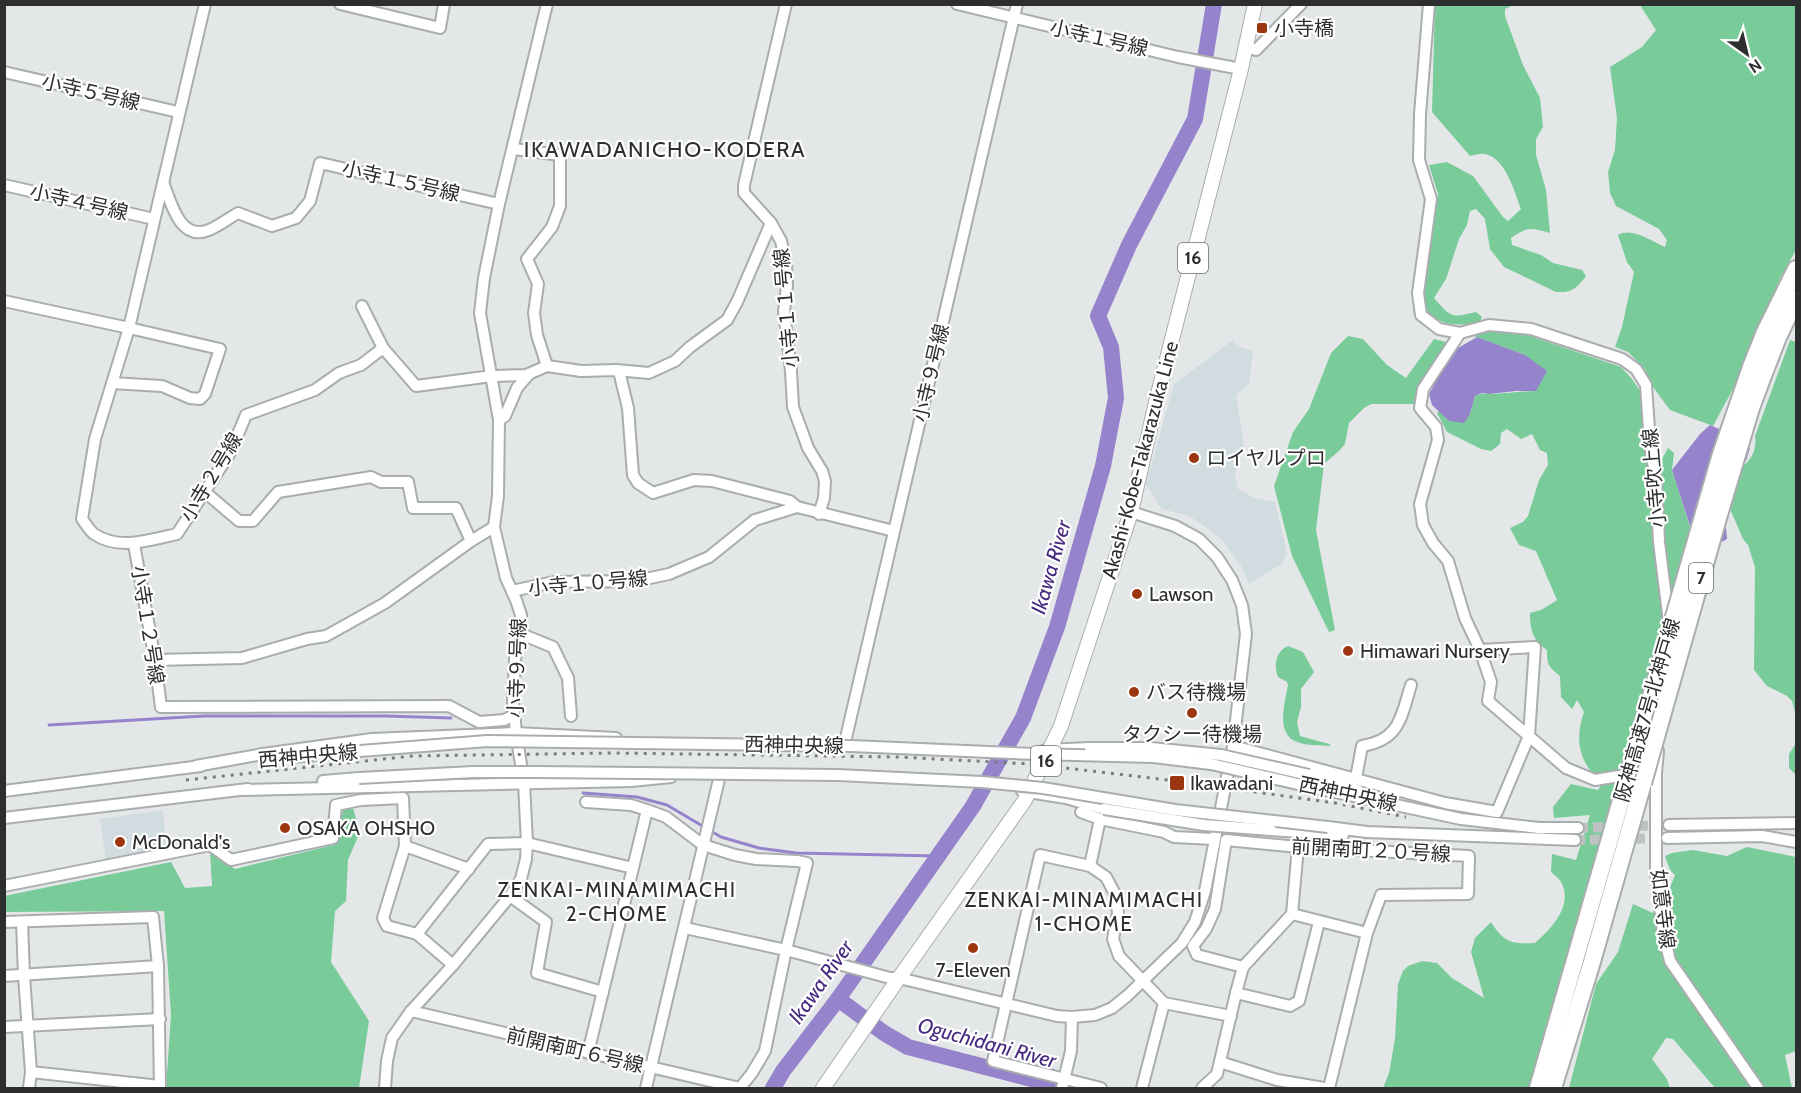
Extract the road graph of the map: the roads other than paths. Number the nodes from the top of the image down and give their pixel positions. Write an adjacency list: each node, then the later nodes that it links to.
1 (205, 4): 15 (street, 小寺２号線)
2 (340, 4): 3 (street)
3 (444, 4)
4 (547, 4): 16 (street, 小寺９号線)
5 (786, 4): 21 (street, 小寺１１号線)
6 (957, 4): 11 (street, 小寺１号線)
7 (1017, 4): 11 (street, 小寺９号線)
8 (1255, 4): 12 (main road, Akashi-Kobe-Takarazuka Line / 16)
9 (1301, 4): 12 (street)
10 (1429, 4): 27 (street)
11 (1014, 18): 13 (street, 小寺１号線); 41 (street, 小寺９号線)
12 (1246, 47): 13 (main road, Akashi-Kobe-Takarazuka Line / 16)
13 (1234, 67): 38 (main road, Akashi-Kobe-Takarazuka Line / 16)
14 (4, 72): 15 (street, 小寺５号線)
15 (178, 112): 17 (street, 小寺２号線)
16 (514, 149): 19 (street, 小寺９号線); 29 (street)
17 (162, 181): 19 (street, 小寺１５号線); 20 (street, 小寺２号線)
18 (4, 185): 20 (street, 小寺４号線)
19 (499, 204): 33 (street, 小寺９号線)
20 (154, 219): 26 (street, 小寺２号線)
21 (771, 223): 31 (street); 39 (street, 小寺１１号線)
22 (1797, 269): 30 (highway, 阪神高速7号北神戸線 / 7)
23 (1797, 299): 30 (highway, 阪神高速7号北神戸線 / 7)
24 (4, 301): 26 (street)
25 (362, 306): 28 (street)
26 (129, 328): 34 (street, 小寺２号線); 34 (street)
27 (1460, 333): 46 (street); 60 (street, 小寺吹上線)
28 (383, 348): 33 (street); 36 (street, 小寺２号線)
29 (547, 366): 31 (street); 32 (street)
30 (1757, 370): 60 (highway, 阪神高速7号北神戸線 / 7, bridge); 130 (highway, 阪神高速7号北神戸線 / 7, bridge)
31 (619, 371): 37 (street)
32 (529, 374): 33 (street); 35 (street)
33 (492, 376): 35 (street, 小寺９号線)
34 (112, 383): 43 (street, 小寺２号線)
35 (499, 420): 40 (street, 小寺９号線)
36 (205, 492): 42 (street); 43 (street, 小寺２号線)
37 (797, 507): 39 (street); 44 (street, 小寺１０号線)
38 (1131, 512): 54 (street); 55 (main road, Akashi-Kobe-Takarazuka Line / 16)
39 (819, 514): 41 (street)
40 (494, 527): 42 (street); 44 (street, 小寺９号線)
41 (894, 531): 53 (street, 小寺９号線)
42 (471, 541): 47 (street)
43 (134, 544): 47 (street, 小寺１２号線)
44 (512, 591): 45 (street, 小寺９号線)
45 (520, 634): 49 (street, 小寺９号線); 50 (street)
46 (1480, 650): 52 (street); 52 (street)
47 (155, 660): 49 (street, 小寺１２号線)
48 (1411, 685): 59 (street)
49 (514, 715): 51 (street, 小寺９号線)
50 (571, 716)
51 (516, 733): 53 (street, 西神中央線); 56 (street, 西神中央線); 61 (street, 小寺９号線)
52 (1529, 736): 58 (street); 59 (street)
53 (844, 742): 55 (street, 西神中央線, bridge)
54 (1233, 746): 59 (street); 76 (street)
55 (1045, 750): 64 (main road, Akashi-Kobe-Takarazuka Line / 16); 69 (street, 西神中央線, bridge)
56 (196, 766): 63 (street, 西神中央線); 69 (street, 西神中央線, bridge)
57 (720, 775): 61 (street, 西神中央線); 64 (street, 西神中央線, bridge); 78 (street)
58 (1619, 776)
59 (1356, 778)
60 (1649, 778): 131 (highway, 阪神高速7号北神戸線 / 7); 132 (street, 如意寺線)
61 (524, 783): 62 (street, 西神中央線); 80 (street, 小寺９号線)
62 (242, 790): 70 (street, 西神中央線); 74 (street, 西神中央線, bridge)
63 (4, 791)
64 (1031, 792): 68 (street, 西神中央線); 101 (main road, Akashi-Kobe-Takarazuka Line / 16)
65 (586, 802): 66 (street, 前開南町６号線)
66 (647, 810): 78 (street, 前開南町６号線); 84 (street)
67 (1081, 812): 68 (street)
68 (1102, 814): 74 (street, bridge); 76 (street); 83 (street)
69 (1436, 814): 73 (street, 西神中央線)
70 (4, 818)
71 (1797, 823): 72 (street)
72 (1669, 825)
73 (1578, 828)
74 (1460, 837): 77 (street, 西神中央線)
75 (1667, 838): 79 (street)
76 (1215, 839): 102 (street)
77 (1575, 840)
78 (704, 842): 92 (street); 95 (street, 前開南町６号線)
79 (1797, 842)
80 (527, 843): 84 (street); 85 (street); 87 (street, 小寺９号線)
81 (405, 846): 85 (street); 86 (street); 93 (street)
82 (1298, 847): 88 (street); 94 (street, 前開南町２０号線); 98 (street, 前開南町２０号線)
83 (1090, 866): 102 (street); 106 (street)
84 (633, 868): 103 (street)
85 (469, 869): 93 (street)
86 (4, 886)
87 (510, 896): 96 (street, 小寺９号線); 103 (street)
88 (1292, 914): 91 (street); 98 (street)
89 (4, 922): 90 (street)
90 (22, 922): 97 (street); 99 (street)
91 (1319, 922): 94 (street); 104 (street)
92 (685, 928): 95 (street); 115 (street)
93 (417, 933): 96 (street)
94 (1367, 933): 129 (street, 前開南町２０号線)
95 (786, 951): 101 (street); 123 (street, 前開南町６号線)
96 (453, 965): 107 (street, 小寺９号線)
97 (158, 966): 99 (street); 110 (street)
98 (1243, 967): 104 (street)
99 (24, 975): 100 (street); 111 (street)
100 (4, 976)
101 (894, 978): 106 (street); 124 (main road, 16)
102 (1143, 982): 105 (street); 109 (street)
103 (603, 992): 113 (street)
104 (1236, 993): 108 (street)
105 (1164, 1003): 108 (street); 126 (street)
106 (1006, 1004): 109 (street); 117 (street)
107 (411, 1011): 113 (street, 前開南町６号線); 121 (street, 小寺９号線)
108 (1231, 1016): 114 (street)
109 (1072, 1017): 117 (street)
110 (160, 1019): 111 (street); 119 (street)
111 (28, 1026): 112 (street); 116 (street)
112 (4, 1028)
113 (588, 1053): 115 (street, 前開南町６号線)
114 (1220, 1062): 118 (street); 127 (street)
115 (651, 1067): 122 (street); 123 (street, 前開南町６号線)
116 (31, 1072): 119 (street); 120 (street)
117 (1063, 1084): 125 (street)
118 (1276, 1084): 128 (street)
119 (160, 1087)
120 (29, 1089)
121 (385, 1089)
122 (646, 1089)
123 (740, 1089)
124 (823, 1089)
125 (1101, 1089)
126 (1142, 1089)
127 (1202, 1089)
128 (1324, 1089)
129 (1329, 1089)
130 (1538, 1089)
131 (1552, 1089)
132 (1758, 1089)

